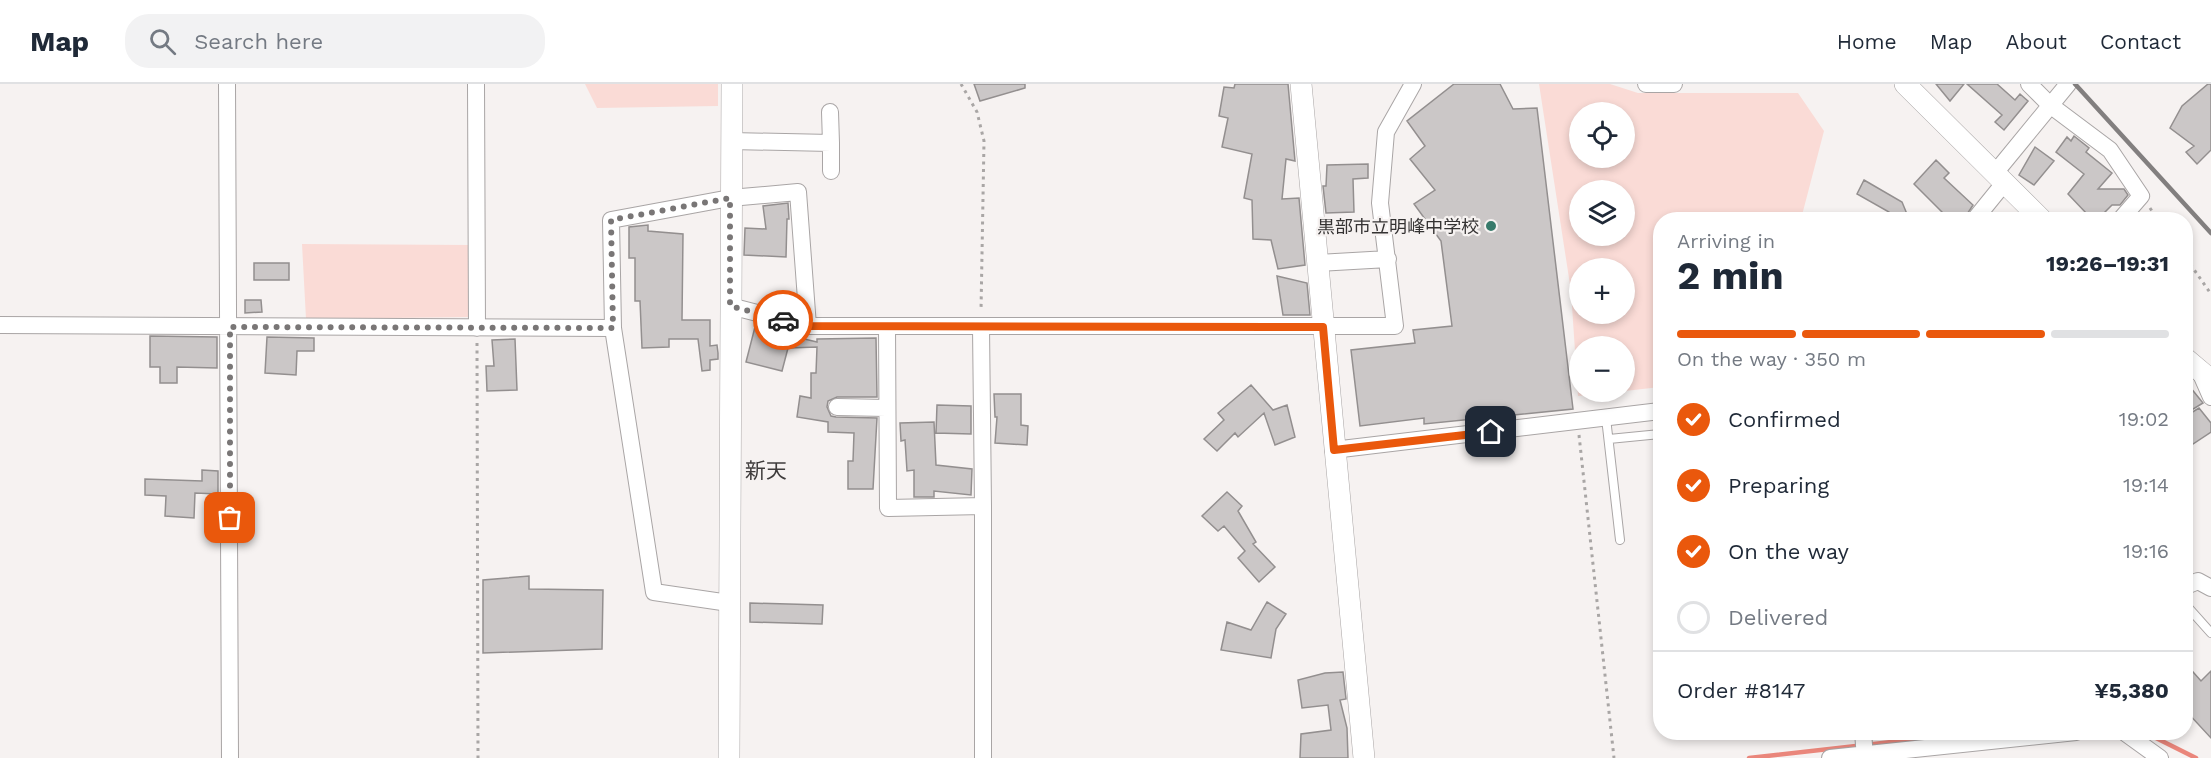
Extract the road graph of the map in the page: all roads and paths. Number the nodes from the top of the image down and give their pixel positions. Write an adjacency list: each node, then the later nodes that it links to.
1 (227, 84): 30 (street)
2 (476, 84): 33 (street)
3 (732, 84): 14 (street)
4 (961, 84): 31 (path)
5 (1301, 84): 23 (street)
6 (1413, 84): 22 (street)
7 (1646, 84): 8 (street)
8 (1674, 84)
9 (1905, 84): 17 (street)
10 (2029, 84): 12 (street)
11 (2068, 84): 12 (street)
12 (2050, 105): 17 (street); 21 (street)
13 (830, 112): 15 (street)
14 (731, 141): 15 (street); 18 (street)
15 (831, 143): 16 (street)
16 (831, 171)
17 (2000, 177): 19 (street); 20 (street)
18 (730, 198): 26 (street); 28 (street); 34 (street)
19 (1979, 212)
20 (2034, 212)
21 (2127, 212)
22 (1388, 259): 23 (street); 32 (street)
23 (1318, 263): 32 (street)
24 (2193, 268): 25 (path)
25 (2211, 294)
26 (730, 306): 28 (street); 49 (street)
27 (0, 325): 30 (street)
28 (808, 326): 29 (street)
29 (887, 326): 31 (street); 38 (street)
30 (230, 327): 33 (street); 56 (street)
31 (981, 327): 32 (street); 45 (street)
32 (1323, 327): 44 (street)
33 (477, 328): 34 (street); 57 (path)
34 (613, 328): 49 (street)
35 (2199, 371): 36 (street)
36 (2211, 397)
37 (837, 407): 38 (street)
38 (886, 408): 45 (street)
39 (1653, 412): 40 (street)
40 (1606, 418): 41 (street); 43 (lane)
41 (1578, 422): 44 (street); 61 (path)
42 (1653, 435): 43 (lane)
43 (1609, 440): 46 (lane)
44 (1334, 450): 60 (street)
45 (983, 506): 59 (street)
46 (1620, 540)
47 (2193, 582): 48 (street)
48 (2211, 588)
49 (729, 603): 58 (street)
50 (2193, 612): 51 (lane)
51 (2211, 633)
52 (1864, 740): 55 (street)
53 (2006, 740): 55 (street)
54 (2135, 740): 63 (street)
55 (1865, 756): 62 (street)
56 (230, 758)
57 (478, 758)
58 (729, 758)
59 (983, 758)
60 (1364, 758)
61 (1614, 758)
62 (1830, 758)
63 (2160, 758)

